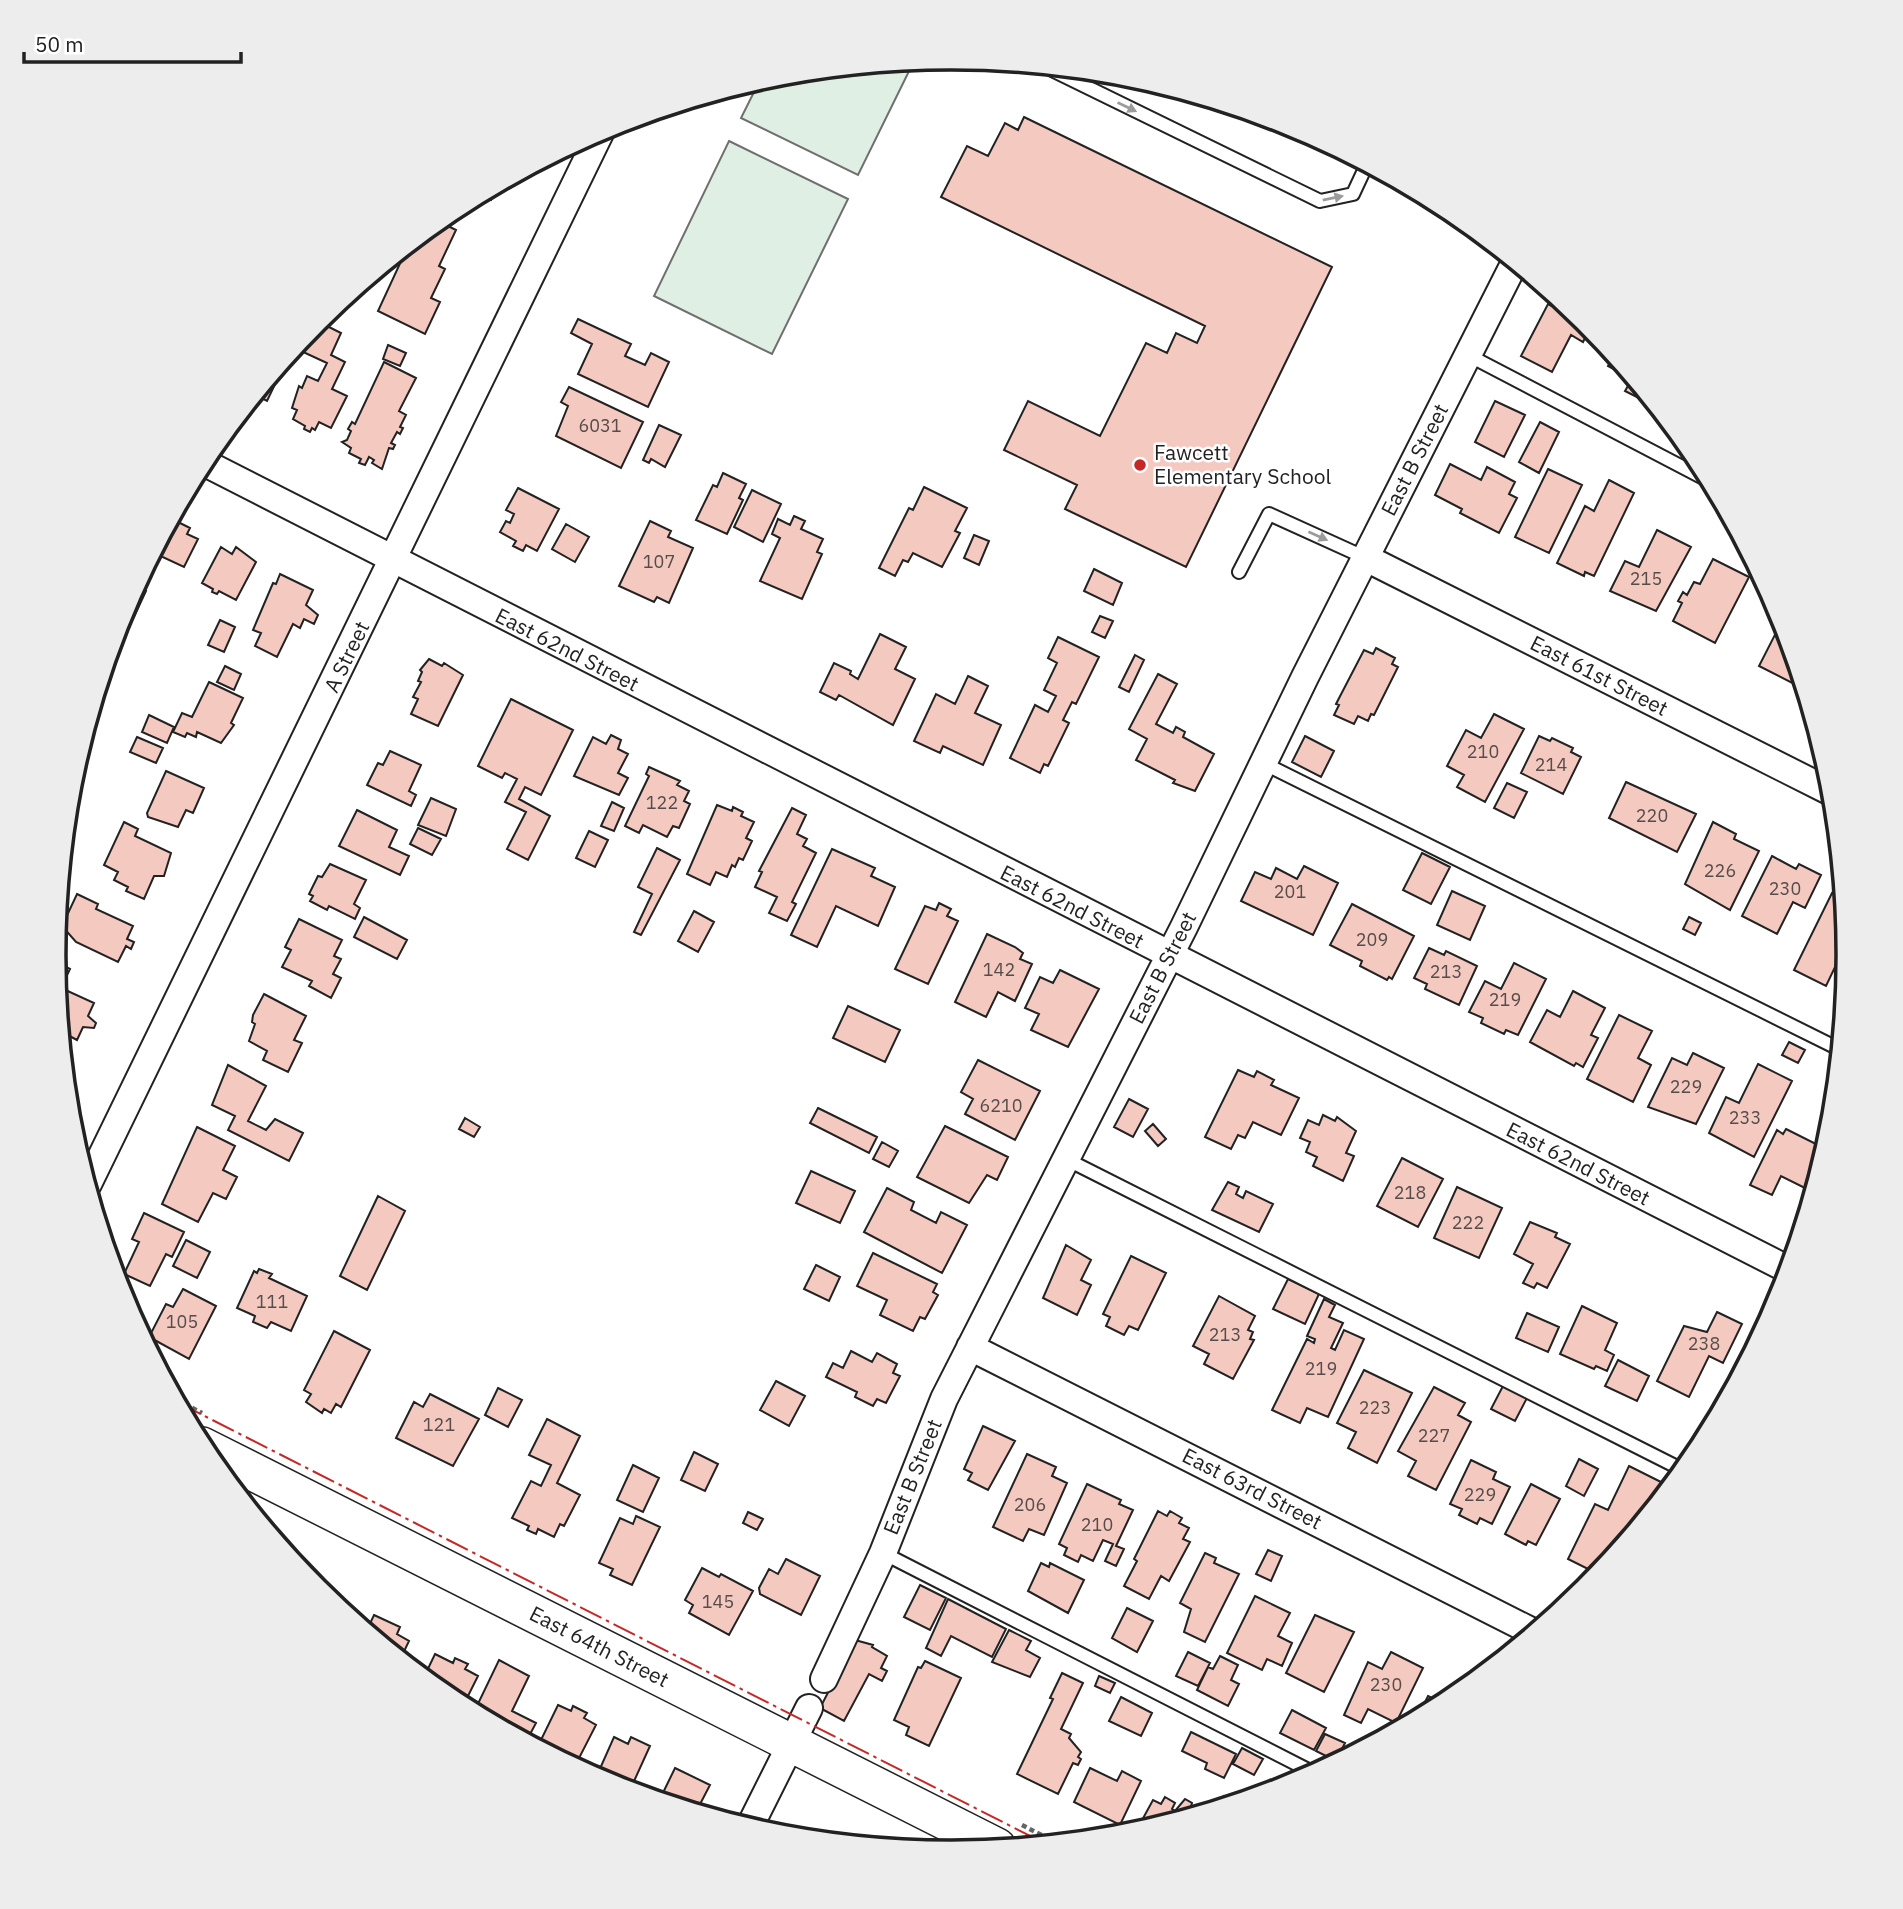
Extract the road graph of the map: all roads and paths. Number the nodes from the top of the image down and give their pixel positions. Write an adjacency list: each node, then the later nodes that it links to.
1 (1066, 77): 3 (lane, one-way to 3)
2 (594, 146): 9 (street, A Street)
3 (1363, 172)
4 (1511, 269): 5 (street, East B Street)
5 (1468, 355): 7 (lane); 8 (street, East B Street)
6 (213, 467): 9 (street, East 62nd Street)
7 (1693, 473)
8 (1366, 558): 10 (lane, one-way to 8); 11 (street, East B Street); 12 (street, East 61st Street)
9 (393, 561): 13 (street, East 62nd Street); 16 (street, A Street)
10 (1239, 572)
11 (1263, 763): 13 (street, East B Street); 14 (lane)
12 (1820, 786)
13 (1169, 957): 15 (street, East B Street); 17 (street, East 62nd Street)
14 (1832, 1045)
15 (1066, 1159): 18 (street, East B Street); 20 (lane)
16 (94, 1171)
17 (1780, 1265)
18 (970, 1347): 21 (street, East B Street); 22 (street, East 63rd Street)
19 (224, 1458): 25 (street, East 64th Street)
20 (1674, 1465)
21 (883, 1553): 23 (street, East B Street); 26 (lane)
22 (1525, 1628)
23 (824, 1679)
24 (809, 1709): 25 (street)
25 (791, 1744): 27 (street); 28 (street, East 64th Street)
26 (1302, 1767)
27 (755, 1816)
28 (981, 1839)

